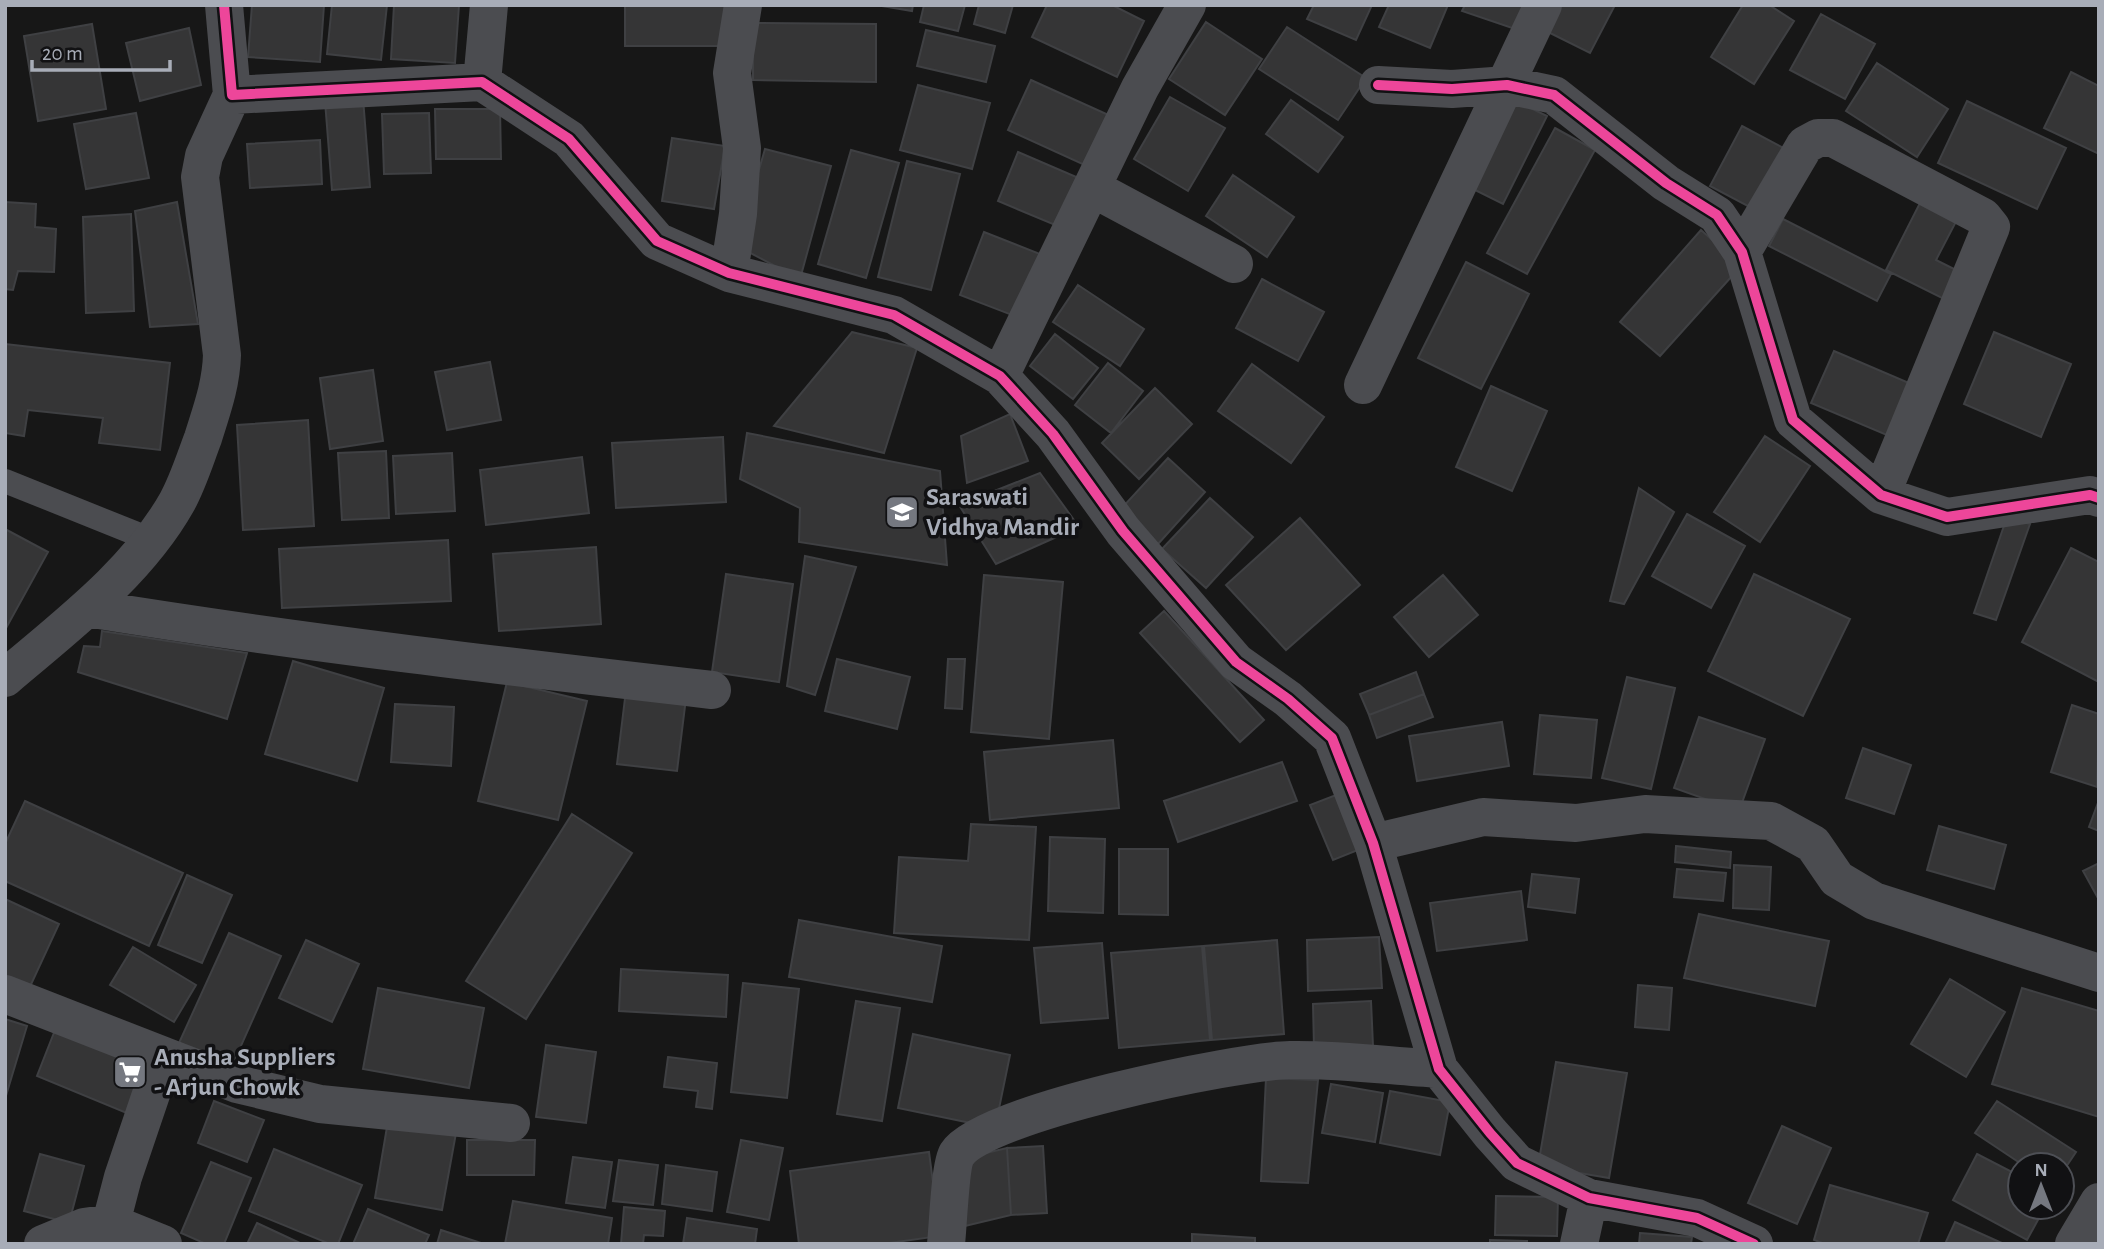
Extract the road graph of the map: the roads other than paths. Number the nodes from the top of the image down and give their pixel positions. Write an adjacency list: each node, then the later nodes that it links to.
1 (224, 5): 9 (street)
2 (489, 5): 6 (street)
3 (743, 5): 13 (street)
4 (1187, 5): 10 (street)
5 (1543, 5): 8 (street)
6 (482, 82): 9 (street); 13 (street)
7 (1378, 85): 8 (street)
8 (1507, 85): 11 (street); 15 (street)
9 (232, 94): 19 (street)
10 (1091, 188): 12 (street); 14 (street)
11 (1742, 252): 17 (street); 17 (street)
12 (1234, 264)
13 (729, 273): 14 (street)
14 (1000, 376): 23 (street)
15 (1363, 385)
16 (5, 481): 19 (lane)
17 (1881, 495): 18 (street)
18 (2099, 498)
19 (152, 540): 20 (street)
20 (87, 608): 21 (street); 22 (street)
21 (5, 678)
22 (712, 690)
23 (1373, 843): 24 (street); 27 (street)
24 (2099, 973)
25 (5, 994): 26 (street)
26 (164, 1056): 28 (street); 31 (street)
27 (1439, 1069): 29 (street); 34 (street)
28 (511, 1124)
29 (1589, 1198): 35 (street); 36 (street)
30 (2099, 1202): 37 (street)
31 (111, 1223): 32 (street); 33 (street)
32 (43, 1244)
33 (163, 1244)
34 (946, 1244)
35 (1579, 1244)
36 (1754, 1244)
37 (2074, 1244)

